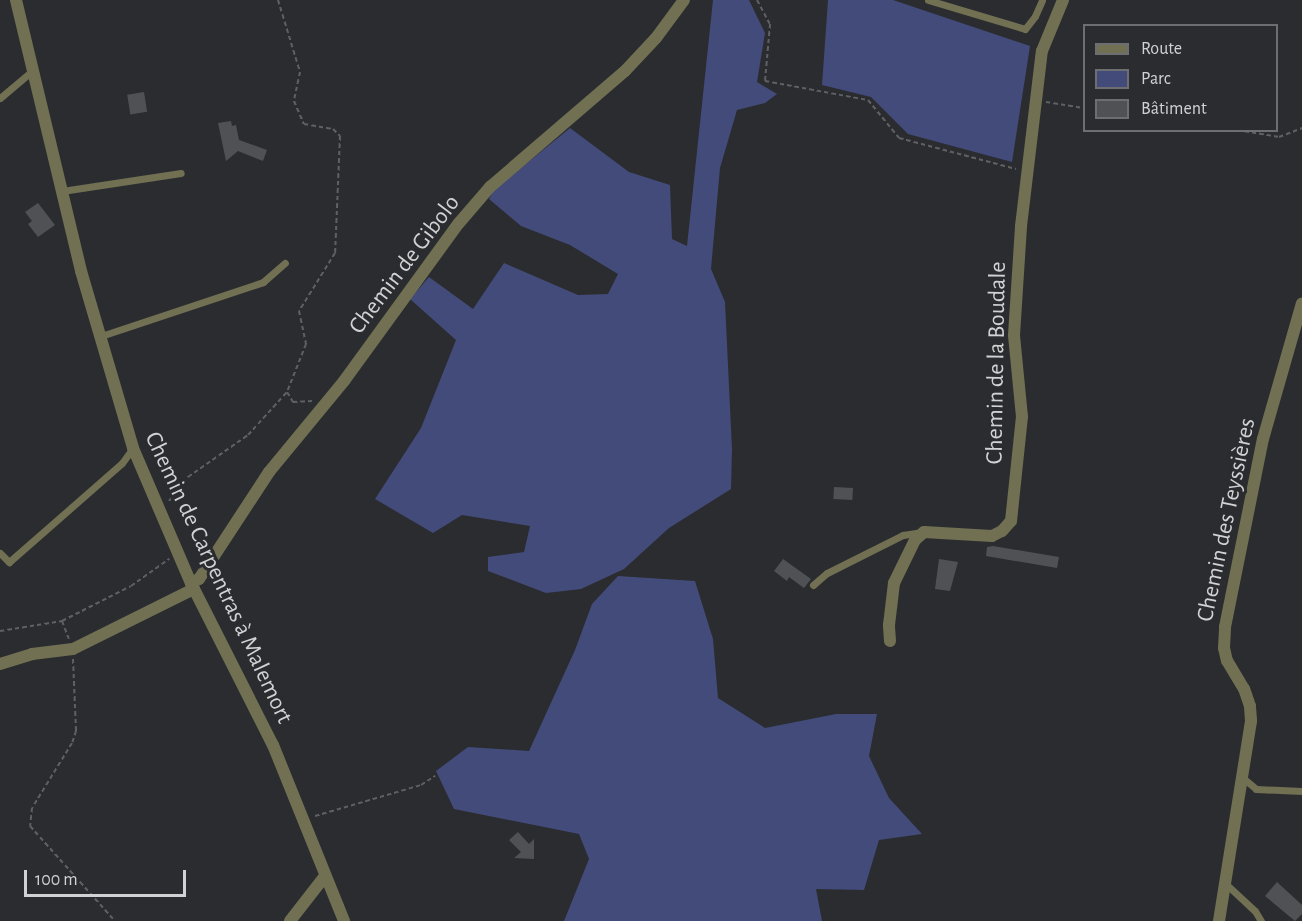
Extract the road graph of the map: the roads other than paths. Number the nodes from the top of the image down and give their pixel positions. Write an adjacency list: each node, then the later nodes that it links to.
1 (16, 0): 6 (street, Chemin de Carpentras à Malemort)
2 (684, 0): 17 (street, Chemin de Gibolo)
3 (928, 0): 4 (lane)
4 (1042, 0)
5 (1063, 0): 14 (street, Chemin de la Boudale)
6 (32, 71): 7 (lane); 9 (street, Chemin de Carpentras à Malemort)
7 (0, 98)
8 (181, 172): 9 (lane)
9 (62, 191): 12 (street, Chemin de Carpentras à Malemort)
10 (285, 263): 12 (lane)
11 (1302, 303): 20 (street, Chemin des Teyssières)
12 (98, 337): 13 (street, Chemin de Carpentras à Malemort)
13 (133, 448): 15 (lane); 17 (street, Chemin de Carpentras à Malemort)
14 (924, 532): 16 (lane); 18 (street)
15 (0, 553)
16 (813, 585)
17 (193, 586): 19 (street); 22 (street, Chemin de Carpentras à Malemort)
18 (890, 641)
19 (0, 664)
20 (1243, 778): 21 (lane); 23 (street, Chemin des Teyssières)
21 (1302, 791)
22 (325, 876): 24 (street); 25 (street, Chemin de Carpentras à Malemort)
23 (1227, 885): 26 (street, Chemin des Teyssières); 27 (lane)
24 (290, 921)
25 (344, 921)
26 (1219, 921)
27 (1261, 921)

